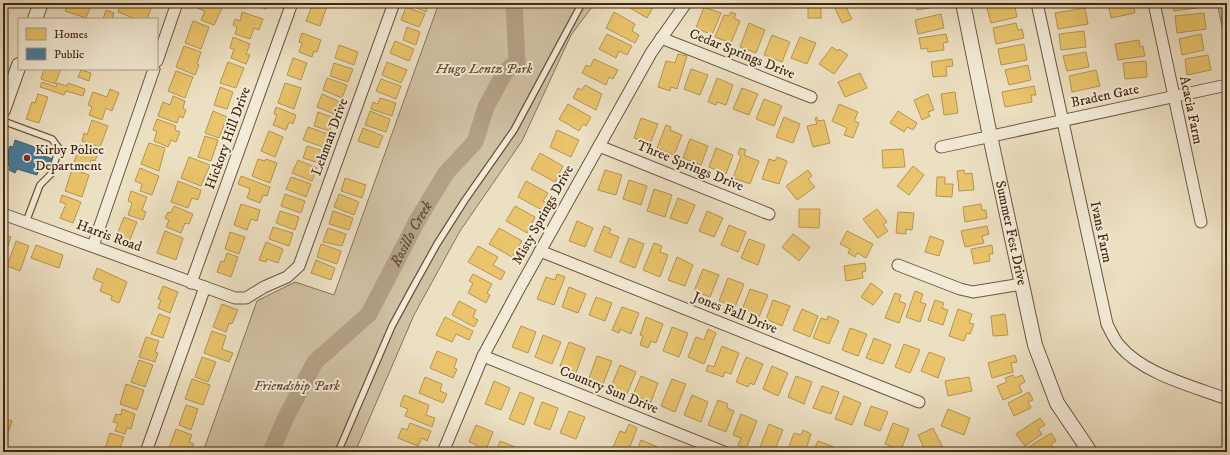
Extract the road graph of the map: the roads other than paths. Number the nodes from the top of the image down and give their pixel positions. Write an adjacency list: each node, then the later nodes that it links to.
1 (41, 3): 10 (street)
2 (177, 3): 12 (street)
3 (292, 3): 32 (street, Hickory Hill Drive)
4 (394, 3): 31 (street, Lehman Drive)
5 (582, 3): 39 (lane)
6 (686, 3): 11 (street, Misty Springs Drive)
7 (963, 3): 21 (street, Summer Fest Drive)
8 (1036, 3): 20 (street, Ivans Farm)
9 (1154, 3): 17 (street, Acacia Farm)
10 (35, 18)
11 (662, 38): 16 (street, Cedar Springs Drive); 22 (street, Misty Springs Drive)
12 (158, 58)
13 (18, 68): 18 (street)
14 (154, 70): 28 (street)
15 (1227, 85): 17 (street, Braden Gate)
16 (811, 97)
17 (1173, 97): 20 (street, Braden Gate); 27 (street, Acacia Farm)
18 (3, 109)
19 (3, 121): 26 (lane)
20 (1062, 121): 21 (street, Braden Gate); 36 (street, Ivans Farm)
21 (990, 136): 23 (street, Braden Gate); 33 (street, Summer Fest Drive)
22 (599, 146): 25 (street, Three Springs Drive); 29 (street, Misty Springs Drive)
23 (941, 147)
24 (3, 214): 26 (street, Harris Road)
25 (769, 214)
26 (26, 222): 28 (street, Harris Road)
27 (1201, 222)
28 (92, 246): 32 (street, Harris Road)
29 (540, 251): 35 (street, Misty Springs Drive); 37 (street, Jones Fall Drive)
30 (898, 265): 33 (street)
31 (287, 277): 34 (street, Harris Road)
32 (191, 283): 34 (street, Harris Road)
33 (1022, 284): 42 (street, Summer Fest Drive)
34 (205, 288): 38 (street)
35 (483, 356): 40 (street, Misty Springs Drive); 41 (street, Country Sun Drive)
36 (1227, 399)
37 (919, 402)
38 (146, 452)
39 (338, 452)
40 (443, 452)
41 (724, 452)
42 (1090, 452)

